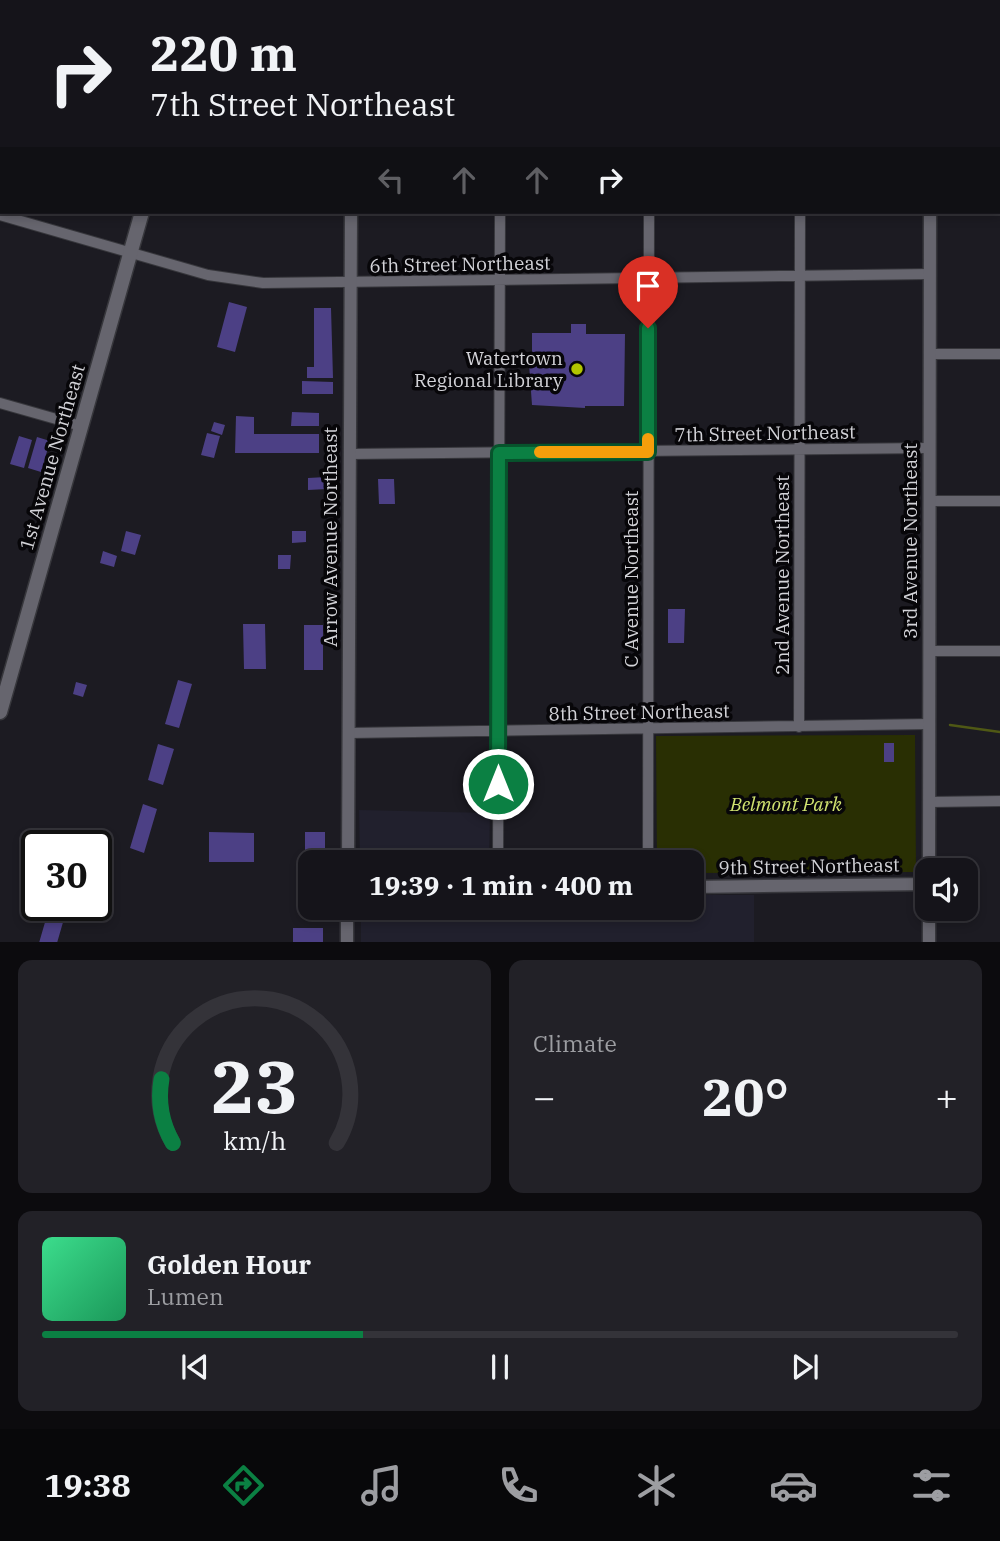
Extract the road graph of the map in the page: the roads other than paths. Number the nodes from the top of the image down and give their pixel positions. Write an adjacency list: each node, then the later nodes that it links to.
1 (141, 214): 8 (main road, 1st Avenue Northeast)
2 (351, 214): 13 (street, Arrow Avenue Northeast)
3 (500, 214): 12 (street)
4 (649, 214): 11 (street, C Avenue Northeast)
5 (800, 214): 10 (street, 2nd Avenue Northeast)
6 (930, 214): 9 (street, 3rd Avenue Northeast)
7 (0, 215): 8 (street, 6th Street Northeast)
8 (130, 252): 13 (street, 6th Street Northeast); 17 (main road, 1st Avenue Northeast)
9 (930, 274): 10 (street, 6th Street Northeast); 14 (street, 3rd Avenue Northeast)
10 (800, 276): 11 (street, 6th Street Northeast); 19 (street, 2nd Avenue Northeast)
11 (648, 279): 12 (street, 6th Street Northeast); 20 (street, C Avenue Northeast)
12 (501, 281): 13 (street, 6th Street Northeast); 21 (street)
13 (350, 284): 22 (street, Arrow Avenue Northeast)
14 (930, 354): 15 (street); 18 (street, 3rd Avenue Northeast)
15 (1000, 354)
16 (0, 403): 17 (street)
17 (81, 426): 27 (main road, 1st Avenue Northeast)
18 (929, 448): 19 (street, 7th Street Northeast); 23 (street, 3rd Avenue Northeast)
19 (799, 450): 20 (street, 7th Street Northeast); 29 (street, 2nd Avenue Northeast)
20 (648, 452): 21 (street, 7th Street Northeast); 30 (street, C Avenue Northeast)
21 (499, 453): 22 (street, 7th Street Northeast); 31 (street)
22 (350, 454): 32 (street, Arrow Avenue Northeast)
23 (929, 501): 24 (street); 25 (street, 3rd Avenue Northeast)
24 (1000, 501)
25 (929, 651): 26 (street); 28 (street, 3rd Avenue Northeast)
26 (1000, 651)
27 (0, 712)
28 (929, 724): 29 (street, 8th Street Northeast); 34 (street, 3rd Avenue Northeast)
29 (799, 727): 30 (street, 8th Street Northeast)
30 (648, 730): 31 (street, 8th Street Northeast); 37 (street, C Avenue Northeast)
31 (498, 732): 32 (street, 8th Street Northeast); 36 (street)
32 (349, 733): 35 (street, Arrow Avenue Northeast)
33 (1000, 801): 34 (street)
34 (929, 802): 38 (street, 3rd Avenue Northeast)
35 (348, 850)
36 (498, 850)
37 (648, 850)
38 (929, 858)
39 (915, 884): 40 (street, 9th Street Northeast)
40 (704, 887)
41 (347, 920): 43 (street)
42 (929, 921): 44 (street)
43 (347, 942)
44 (929, 942)

